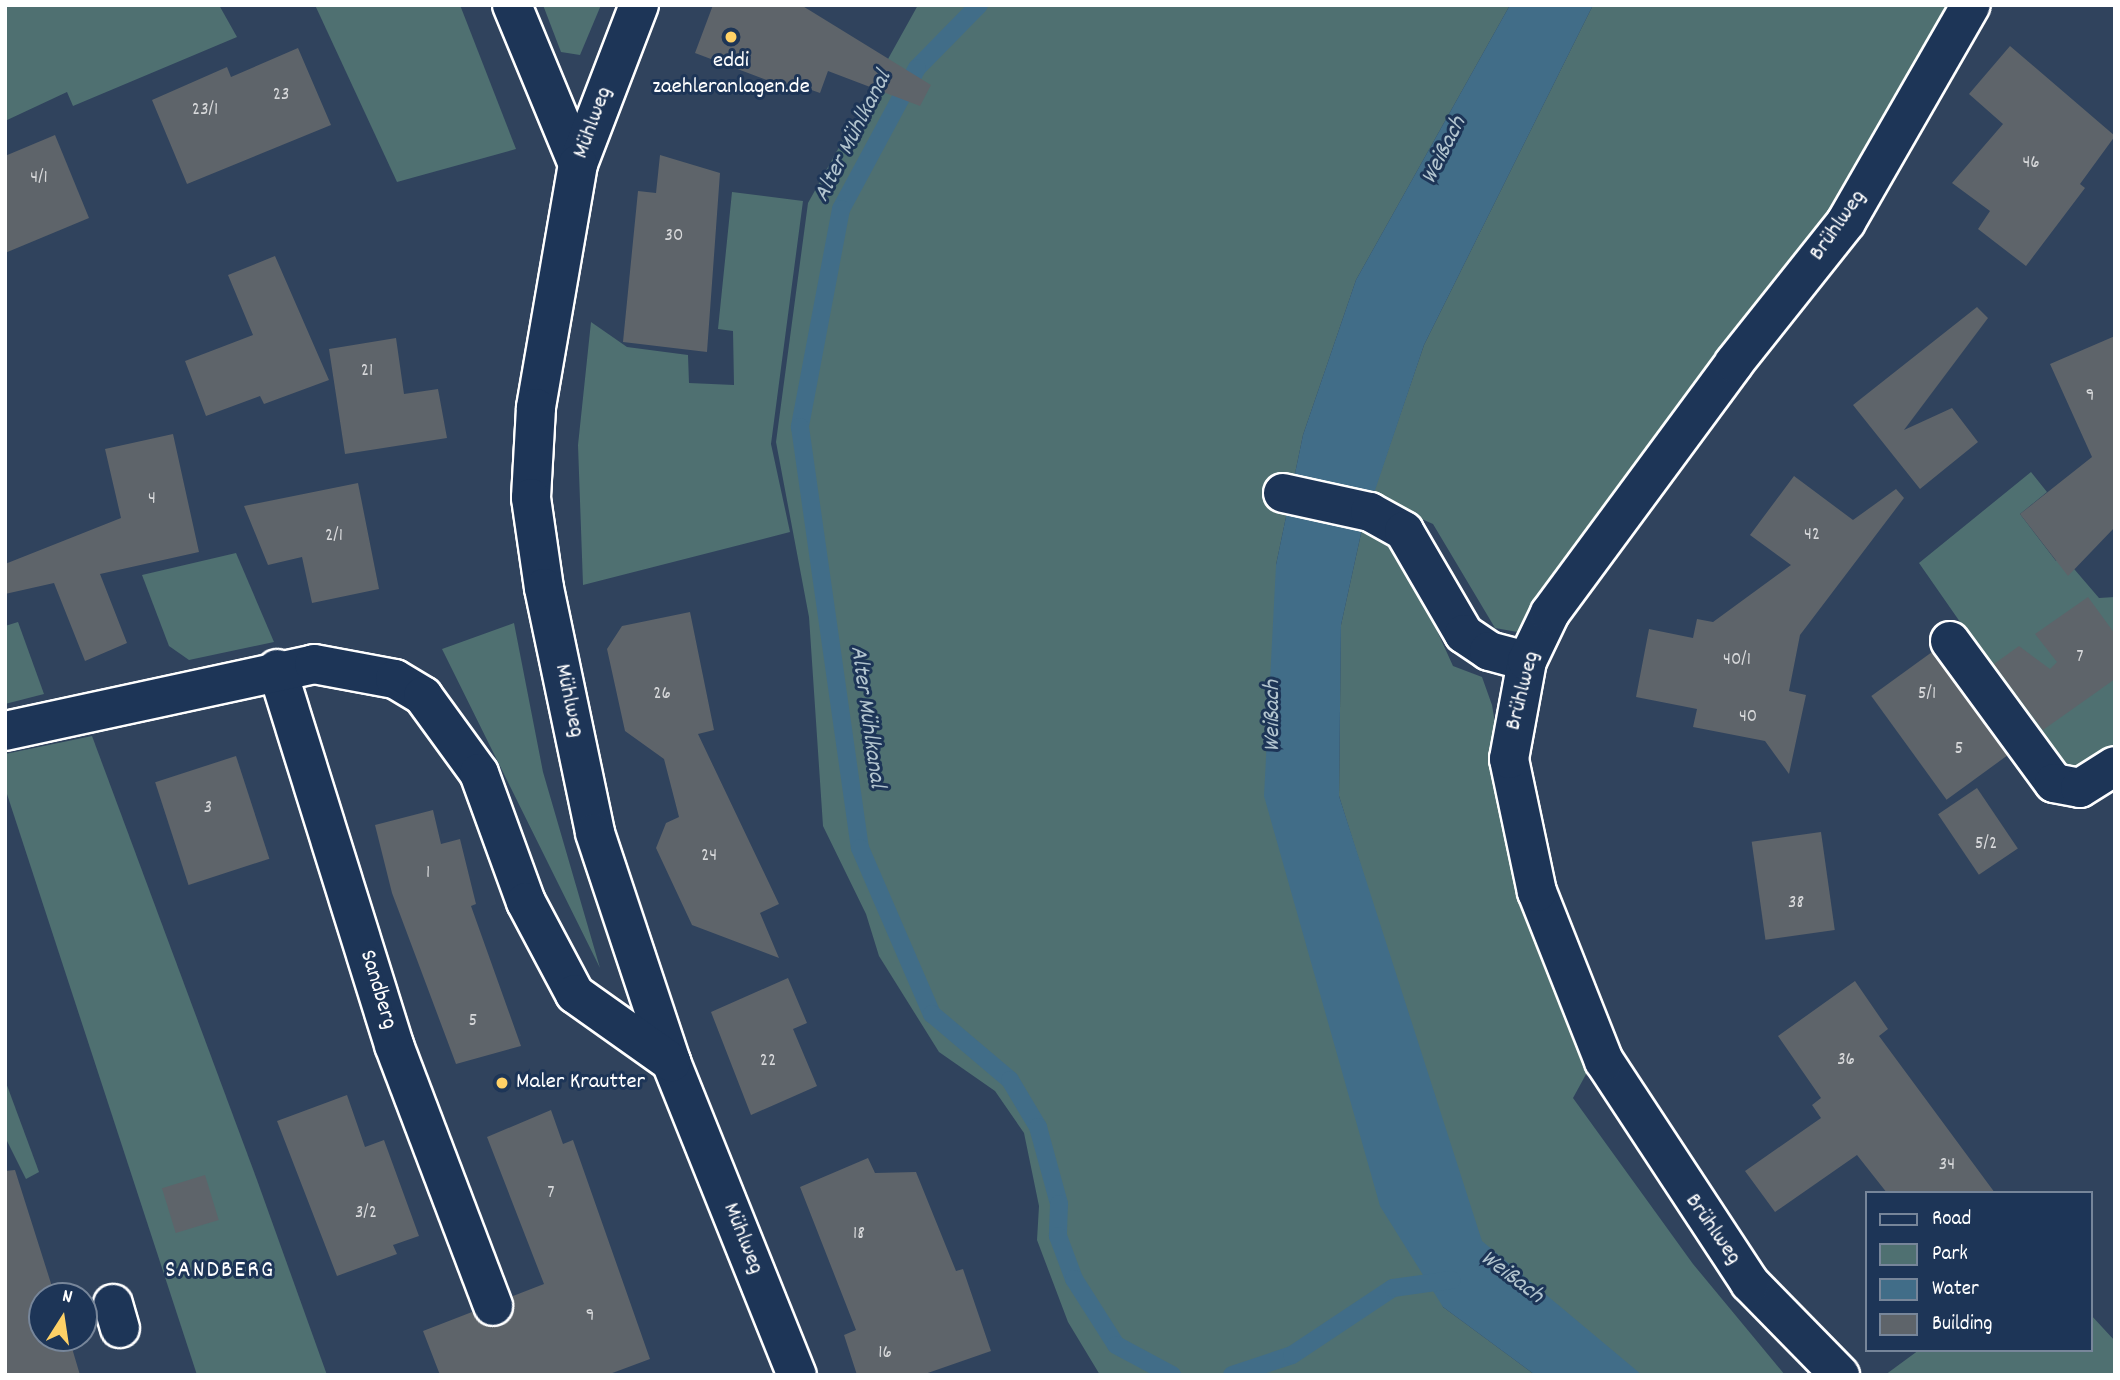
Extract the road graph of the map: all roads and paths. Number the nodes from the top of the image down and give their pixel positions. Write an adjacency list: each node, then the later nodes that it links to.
1 (512, 5): 4 (street)
2 (639, 5): 4 (street, Mühlweg)
3 (1971, 5): 7 (street, Brühlweg)
4 (578, 164): 11 (street, Mühlweg)
5 (1283, 493): 7 (street)
6 (1951, 641): 10 (street)
7 (1527, 661): 14 (street, Brühlweg)
8 (277, 669): 9 (street); 11 (street); 12 (street, Sandberg)
9 (5, 731)
10 (2115, 766)
11 (671, 1062): 13 (street, Mühlweg)
12 (493, 1306)
13 (797, 1375)
14 (1840, 1375)

